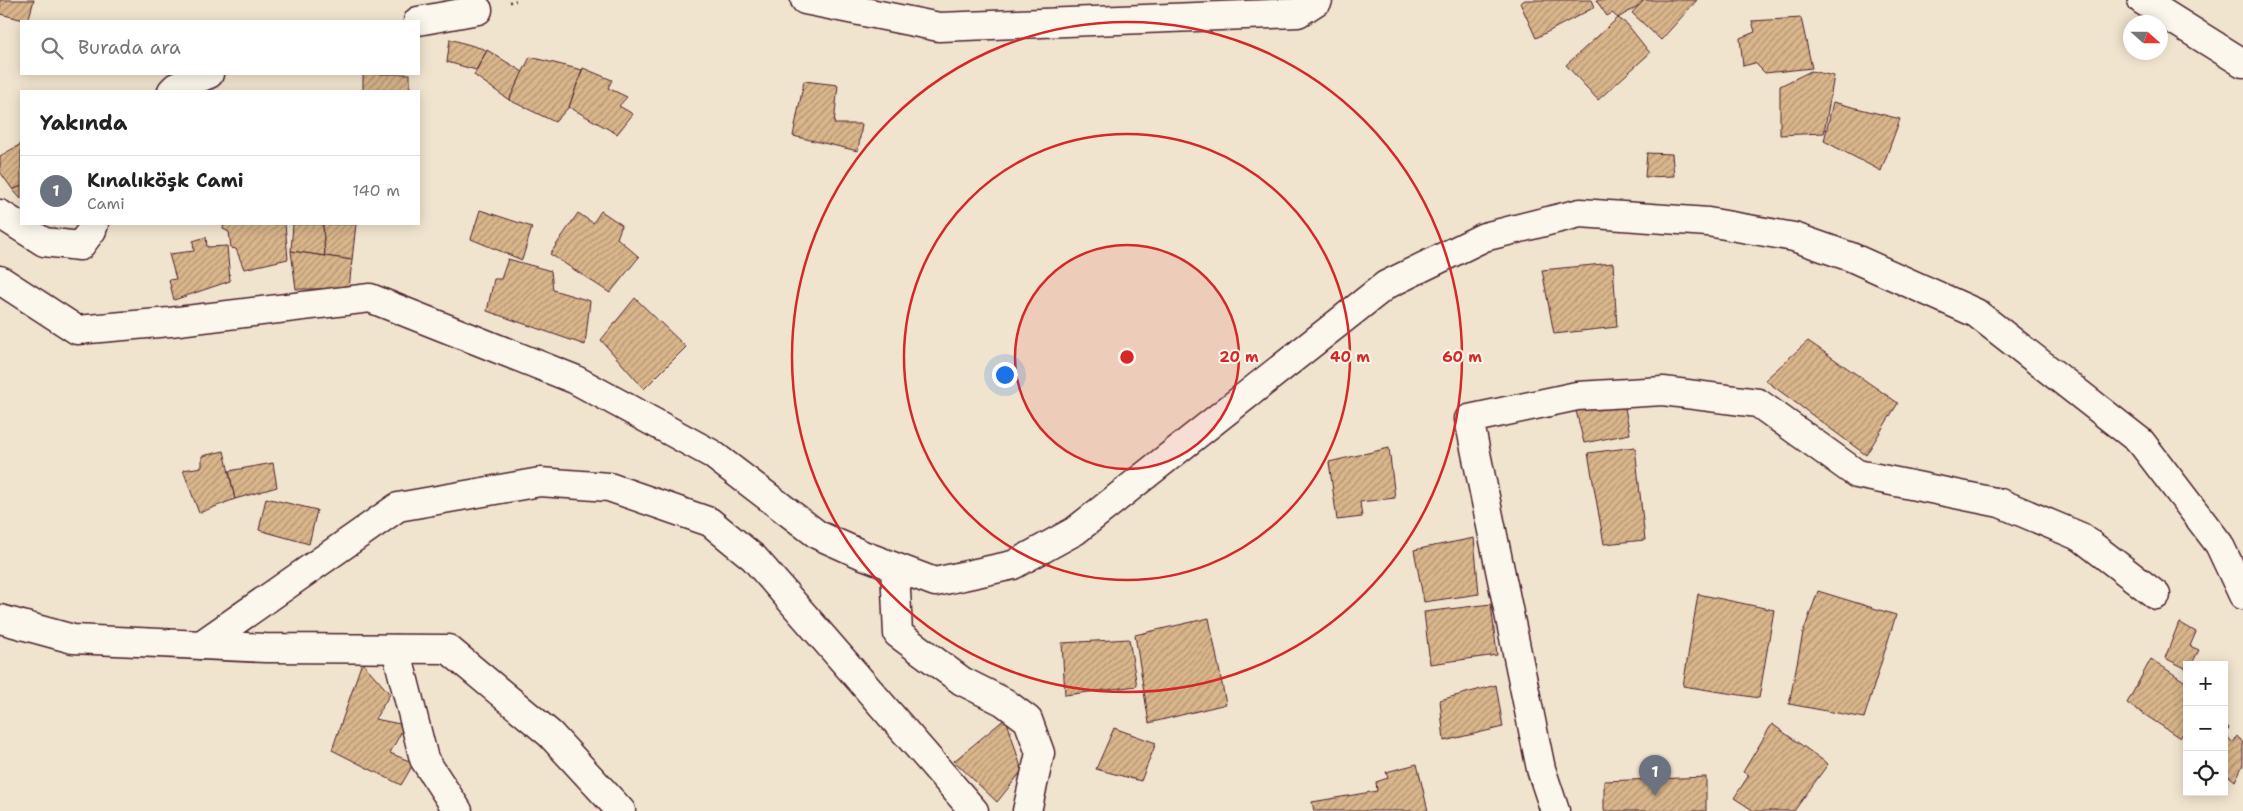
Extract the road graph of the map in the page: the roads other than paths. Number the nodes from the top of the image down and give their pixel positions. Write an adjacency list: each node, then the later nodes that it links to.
1 (805, 0): 2 (street)
2 (1318, 0)
3 (2142, 0): 6 (street)
4 (478, 10): 5 (street)
5 (420, 21)
6 (2243, 63)
7 (206, 75): 8 (street)
8 (173, 90)
9 (0, 214): 10 (street)
10 (94, 225)
11 (0, 280): 12 (street)
12 (895, 568): 13 (street); 21 (street)
13 (2243, 595)
14 (2156, 596): 22 (street)
15 (0, 619): 16 (street)
16 (201, 645): 17 (street); 20 (street)
17 (396, 649): 18 (street); 19 (street)
18 (458, 811)
19 (622, 811)
20 (974, 811)
21 (1027, 811)
22 (1555, 811)

